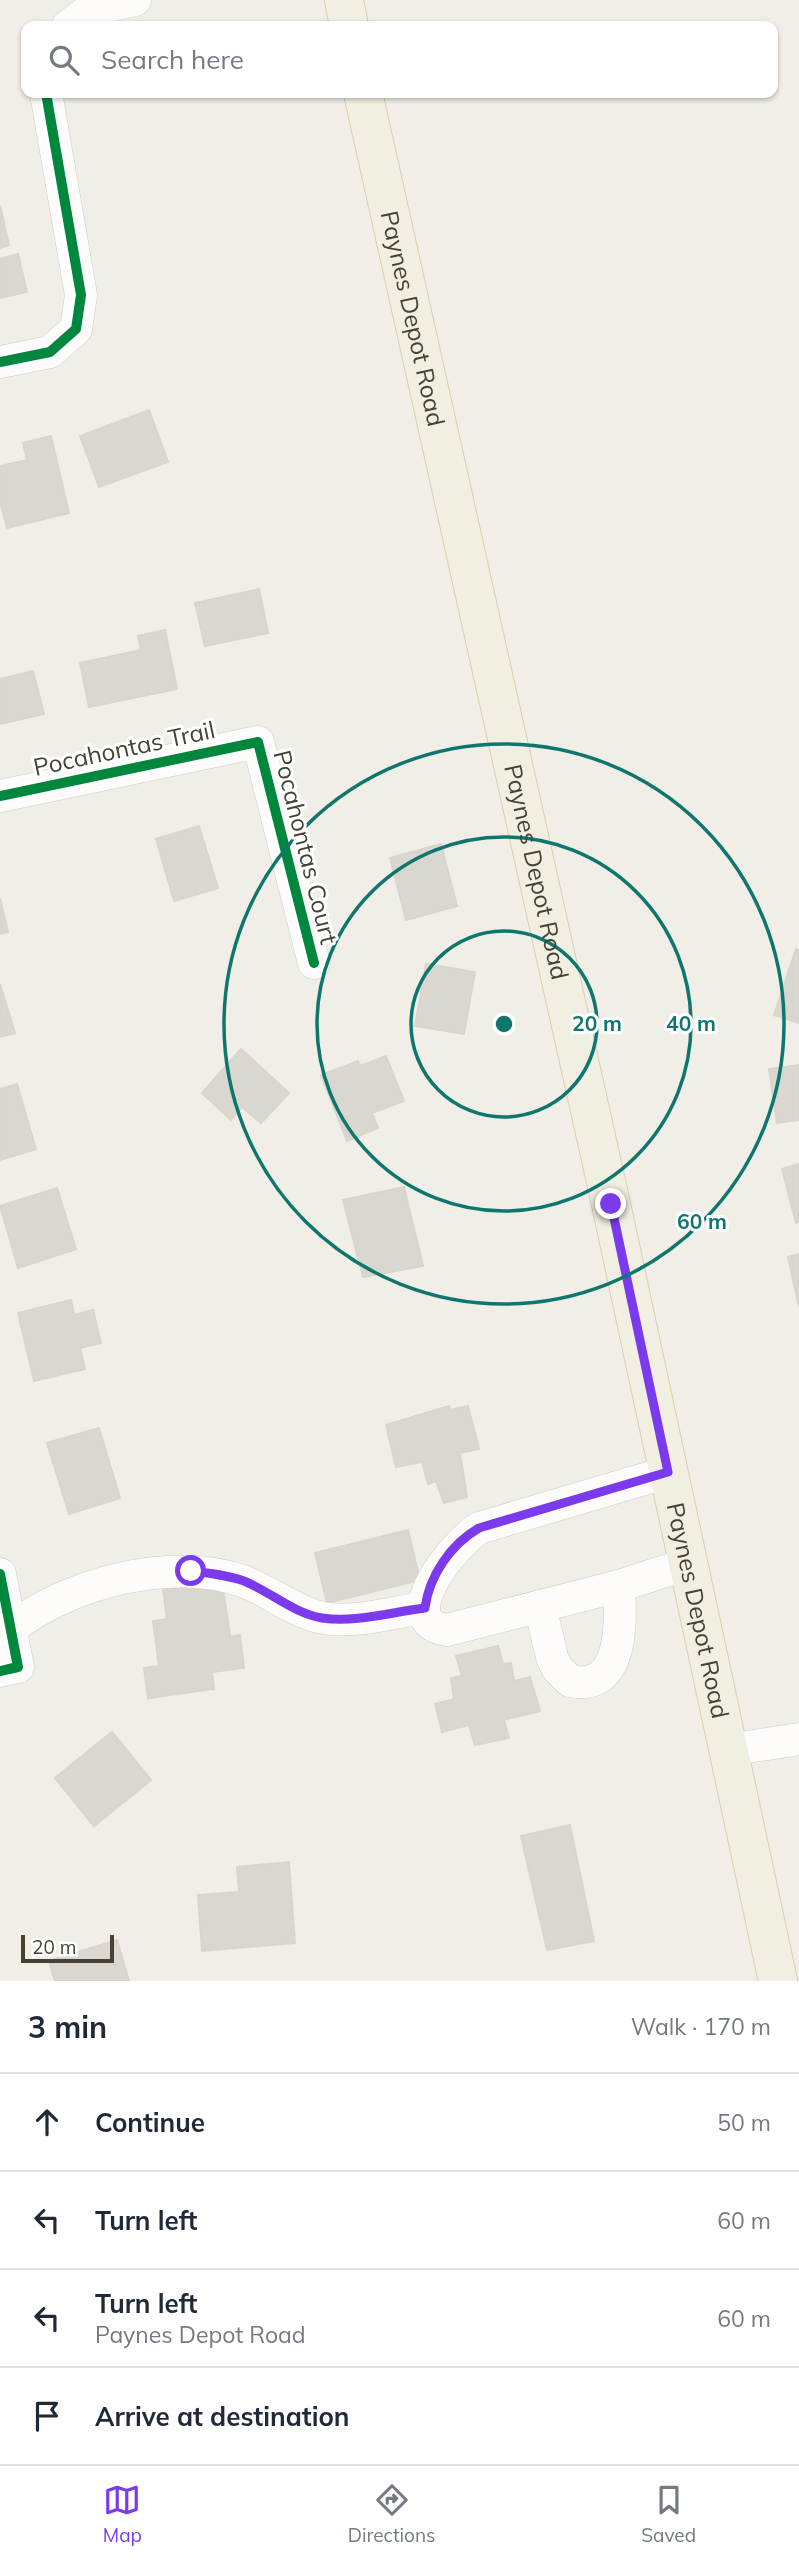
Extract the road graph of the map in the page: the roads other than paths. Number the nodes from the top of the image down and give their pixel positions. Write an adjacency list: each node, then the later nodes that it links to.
1 (135, 0): 3 (street)
2 (344, 0): 4 (main road)
3 (77, 19)
4 (348, 21)
5 (47, 98): 7 (street)
6 (364, 98): 11 (main road, Paynes Depot Road)
7 (0, 362)
8 (258, 742): 9 (street, Pocahontas Trail); 10 (street, Pocahontas Court)
9 (0, 796)
10 (314, 963)
11 (668, 1472): 12 (main road, Paynes Depot Road); 16 (street)
12 (687, 1564): 14 (street); 20 (main road, Paynes Depot Road)
13 (0, 1574): 17 (street)
14 (618, 1586): 15 (street); 15 (street)
15 (540, 1606): 16 (street)
16 (425, 1608): 17 (street)
17 (12, 1628): 18 (street)
18 (0, 1671)
19 (799, 1739): 20 (street)
20 (727, 1750): 21 (main road, Paynes Depot Road)
21 (778, 1981)

